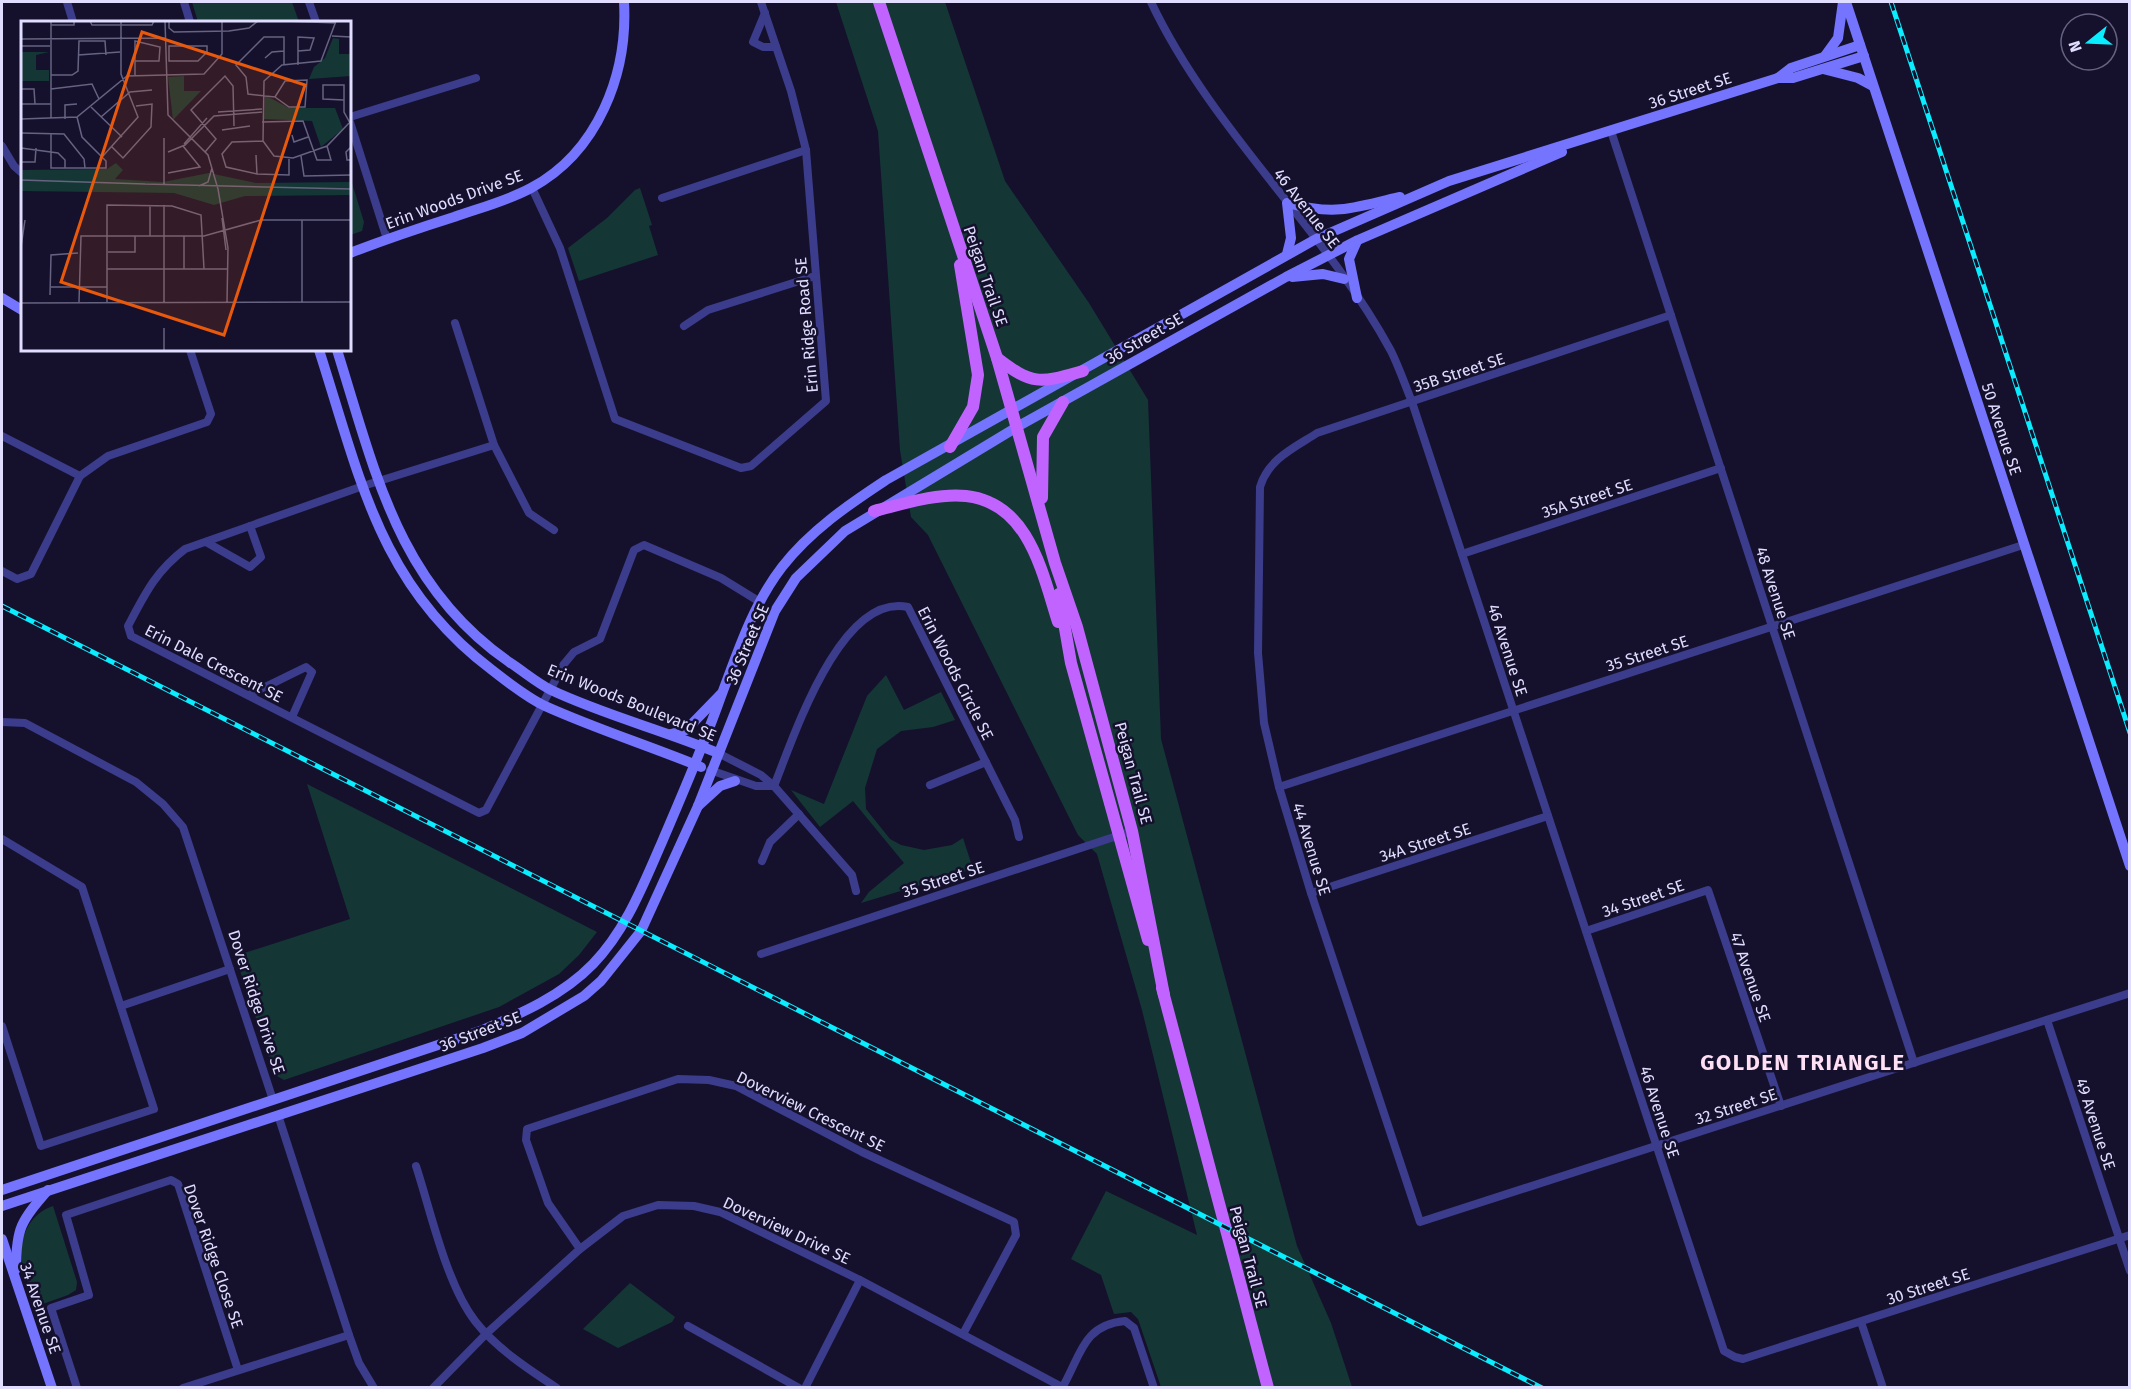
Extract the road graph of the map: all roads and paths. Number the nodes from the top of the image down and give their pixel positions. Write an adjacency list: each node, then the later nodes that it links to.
1 (67, 2): 10 (street)
2 (184, 2): 11 (street)
3 (309, 2): 12 (street)
4 (624, 2): 26 (street, Erin Woods Drive SE)
5 (762, 2): 9 (street, Erin Ridge Road SE)
6 (879, 2): 33 (main road, Peigan Trail SE)
7 (1151, 2): 29 (street, 46 Avenue SE)
8 (1845, 2): 14 (street, 50 Avenue SE); 15 (street)
9 (765, 13): 13 (street, Erin Ridge Road SE); 13 (street)
10 (73, 21)
11 (190, 21)
12 (316, 21)
13 (776, 47): 24 (street, Erin Ridge Road SE)
14 (1862, 50): 15 (street, 36 Street SE); 16 (street, 36 Street SE); 19 (street, 50 Avenue SE)
15 (1825, 56): 18 (street, 36 Street SE)
16 (1822, 69): 18 (street, 36 Street SE); 19 (street)
17 (476, 78): 20 (street)
18 (1778, 78): 22 (street, 36 Street SE)
19 (1874, 86): 68 (street, 50 Avenue SE)
20 (351, 117)
21 (351, 125): 30 (street)
22 (1611, 131): 27 (street, 36 Street SE); 32 (street, 36 Street SE); 43 (street, 48 Avenue SE)
23 (2, 146): 25 (street)
24 (806, 150): 28 (street); 37 (street, Erin Ridge Road SE)
25 (21, 172)
26 (532, 188): 30 (street, Erin Woods Drive SE); 37 (street, Erin Ridge Road SE)
27 (1418, 194): 29 (street); 31 (street, 36 Street SE)
28 (662, 198)
29 (1287, 203): 31 (street, 46 Avenue SE); 35 (street)
30 (387, 239): 34 (street, Erin Woods Drive SE)
31 (1316, 239): 35 (street, 36 Street SE); 36 (street, 46 Avenue SE)
32 (1358, 240): 36 (street, 36 Street SE); 41 (street)
33 (958, 249): 49 (main road, Peigan Trail SE); 57 (main road)
34 (351, 253)
35 (1287, 254): 50 (street, 36 Street SE)
36 (1327, 256): 38 (street, 36 Street SE); 39 (street, 46 Avenue SE)
37 (815, 276): 45 (street)
38 (1286, 277): 39 (street); 51 (street, 36 Street SE)
39 (1344, 279): 41 (street, 46 Avenue SE)
40 (2, 298): 42 (street)
41 (1357, 298): 52 (street, 46 Avenue SE)
42 (21, 309)
43 (1671, 315): 52 (street, 35B Street SE); 58 (street, 48 Avenue SE)
44 (455, 323): 56 (street)
45 (684, 326)
46 (190, 351): 60 (street)
47 (319, 351): 62 (street, Erin Woods Boulevard SE)
48 (337, 351): 61 (street, Erin Woods Boulevard SE)
49 (997, 358): 50 (main road); 53 (main road, Peigan Trail SE)
50 (1083, 371): 53 (street, 36 Street SE)
51 (1063, 402): 54 (street, 36 Street SE); 64 (main road)
52 (1412, 402): 59 (street, 35B Street SE); 69 (street, 46 Avenue SE)
53 (1012, 410): 54 (main road, Peigan Trail SE); 57 (street, 36 Street SE)
54 (1017, 427): 63 (street, 36 Street SE); 64 (main road, Peigan Trail SE)
55 (2, 436): 60 (street)
56 (494, 445): 61 (street, Erin Dale Crescent SE); 66 (street)
57 (950, 447): 72 (street, 36 Street SE)
58 (1721, 468): 69 (street, 35A Street SE); 73 (street, 48 Avenue SE)
59 (1264, 470): 91 (street, 44 Avenue SE)
60 (80, 476): 71 (street)
61 (379, 481): 62 (street, Erin Dale Crescent SE); 75 (street, Erin Woods Boulevard SE)
62 (363, 486): 65 (street, Erin Dale Crescent SE); 78 (street, Erin Woods Boulevard SE)
63 (874, 511): 74 (main road); 84 (street, 36 Street SE)
64 (1044, 523): 70 (main road, Peigan Trail SE)
65 (250, 526): 67 (street, Erin Dale Crescent SE); 67 (street)
66 (554, 530)
67 (207, 542): 77 (street, Erin Dale Crescent SE)
68 (2023, 545): 73 (street, 35 Street SE); 100 (street, 50 Avenue SE)
69 (1462, 554): 79 (street, 46 Avenue SE)
70 (1055, 563): 74 (main road, Peigan Trail SE); 95 (main road, Peigan Trail SE)
71 (2, 571)
72 (760, 602): 75 (street, Erin Dale Crescent SE); 76 (street, 36 Street SE)
73 (1773, 627): 79 (street, 35 Street SE); 112 (street, 48 Avenue SE)
74 (1071, 663): 96 (main road, Peigan Trail SE)
75 (550, 689): 78 (street, Erin Dale Crescent SE); 82 (street, Erin Woods Boulevard SE)
76 (723, 692): 82 (street); 83 (street, 36 Street SE)
77 (249, 695): 80 (street, Erin Dale Crescent SE); 80 (street)
78 (543, 705): 80 (street, Erin Dale Crescent SE); 86 (street, Erin Woods Boulevard SE)
79 (1514, 710): 91 (street, 35 Street SE); 94 (street, 46 Avenue SE)
80 (292, 717)
81 (2, 722): 106 (street, Dover Ridge Drive SE)
82 (671, 734): 83 (street, Erin Woods Boulevard SE)
83 (703, 746): 84 (street, Erin Woods Boulevard SE); 86 (street, 36 Street SE)
84 (718, 753): 87 (street, 36 Street SE); 90 (street)
85 (986, 762): 89 (street); 90 (street, Erin Woods Circle SE); 97 (street, Erin Woods Circle SE)
86 (695, 764): 87 (street, Erin Woods Boulevard SE); 113 (street, 36 Street SE)
87 (710, 770): 88 (street); 92 (street, 36 Street SE)
88 (735, 781): 90 (street); 92 (street)
89 (930, 785)
90 (774, 786): 93 (street)
91 (1279, 787): 103 (street, 44 Avenue SE)
92 (698, 806): 115 (street, 36 Street SE)
93 (799, 814): 99 (street); 102 (street)
94 (1548, 816): 103 (street, 34A Street SE); 104 (street, 46 Avenue SE)
95 (1132, 831): 96 (street, 35 Street SE); 108 (main road, Peigan Trail SE)
96 (1117, 835): 105 (street, 35 Street SE); 108 (main road, Peigan Trail SE)
97 (1019, 837)
98 (2, 839): 109 (street)
99 (762, 861)
100 (2130, 866)
101 (1708, 890): 104 (street, 34 Street SE); 114 (street, 47 Avenue SE)
102 (856, 891)
103 (1311, 893): 121 (street, 44 Avenue SE)
104 (1586, 931): 116 (street, 46 Avenue SE)
105 (761, 954)
106 (230, 969): 109 (street); 113 (street, Dover Ridge Drive SE)
107 (2130, 993): 110 (street, 32 Street SE)
108 (1164, 995): 146 (main road, Peigan Trail SE)
109 (122, 1005): 111 (street)
110 (2047, 1020): 112 (street, 32 Street SE); 123 (street, 49 Avenue SE)
111 (2, 1026)
112 (1914, 1063): 114 (street, 32 Street SE)
113 (273, 1100): 115 (street, Dover Ridge Drive SE); 118 (street, 36 Street SE)
114 (1781, 1106): 116 (street, 32 Street SE)
115 (278, 1115): 119 (street, 36 Street SE); 133 (street, Dover Ridge Drive SE)
116 (1657, 1146): 121 (street, 32 Street SE); 134 (street, 46 Avenue SE)
117 (416, 1166): 131 (street)
118 (2, 1190)
119 (48, 1190): 120 (street, 36 Street SE); 127 (street)
120 (2, 1206)
121 (1420, 1222)
122 (2130, 1235): 123 (street, 30 Street SE)
123 (2119, 1238): 126 (street, 49 Avenue SE); 129 (street, 30 Street SE)
124 (2, 1241): 127 (street, 34 Avenue SE)
125 (580, 1250): 128 (street, Doverview Drive SE); 131 (street, Doverview Drive SE); 132 (street, Doverview Crescent SE)
126 (2130, 1271)
127 (16, 1280): 137 (street, 34 Avenue SE)
128 (860, 1280): 132 (street, Doverview Drive SE); 144 (street)
129 (1861, 1322): 134 (street, 30 Street SE); 147 (street)
130 (688, 1326): 143 (street)
131 (487, 1333): 141 (street, Doverview Drive SE); 142 (street)
132 (963, 1334): 136 (street, Doverview Drive SE)
133 (349, 1335): 135 (street); 140 (street, Dover Ridge Drive SE)
134 (1735, 1358)
135 (238, 1370): 138 (street, Dover Ridge Close SE); 139 (street)
136 (1062, 1387): 145 (street)
137 (52, 1388)
138 (77, 1388)
139 (183, 1388)
140 (374, 1388)
141 (433, 1388)
142 (557, 1388)
143 (799, 1388)
144 (805, 1388)
145 (1154, 1388)
146 (1268, 1388)
147 (1883, 1388)

